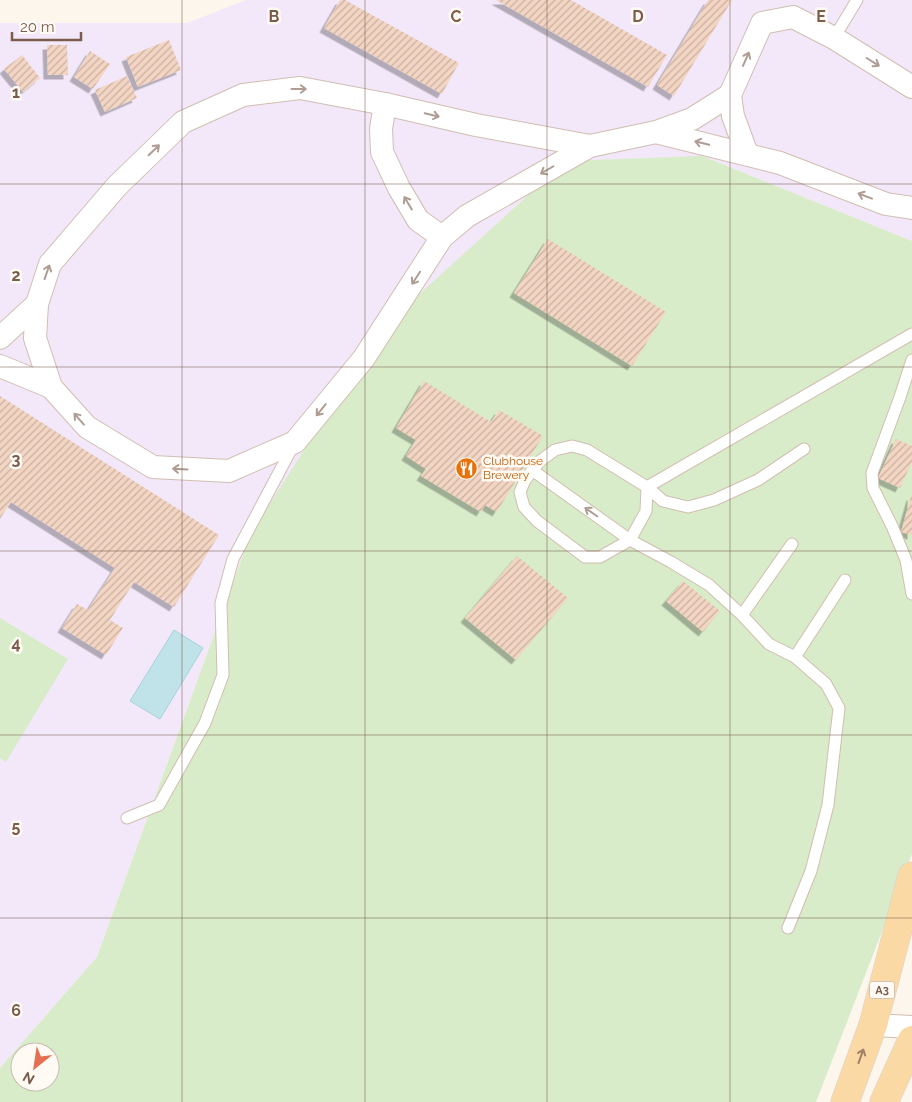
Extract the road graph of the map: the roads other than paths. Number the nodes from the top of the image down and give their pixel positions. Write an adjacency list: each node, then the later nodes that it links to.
1 (857, 0): 2 (lane)
2 (834, 38): 3 (street, one-way to 3); 4 (street, one-way to 2)
3 (912, 87)
4 (730, 95): 6 (street); 8 (street)
5 (385, 104): 7 (street, one-way to 7); 10 (street, one-way to 5); 11 (street, one-way to 5)
6 (656, 132): 7 (street); 8 (street, one-way to 6)
7 (590, 146): 10 (street, one-way to 10)
8 (747, 154): 9 (street, one-way to 8)
9 (912, 208)
10 (442, 237): 17 (street, one-way to 17)
11 (37, 304): 13 (street); 16 (street)
12 (912, 334): 20 (lane)
13 (0, 338)
14 (912, 360): 24 (lane)
15 (0, 366): 16 (street)
16 (51, 387): 17 (street, one-way to 16)
17 (295, 442): 27 (lane)
18 (804, 449): 20 (lane)
19 (532, 470): 20 (lane); 21 (lane, one-way to 19); 21 (lane)
20 (647, 487): 21 (lane)
21 (630, 540): 25 (lane)
22 (792, 544): 25 (lane)
23 (845, 580): 26 (lane)
24 (912, 594)
25 (742, 615): 26 (lane)
26 (795, 658): 29 (lane)
27 (127, 818)
28 (912, 876): 30 (main road, A3)
29 (788, 928)
30 (873, 1025): 31 (street); 33 (main road, A3, one-way to 30)
31 (912, 1027)
32 (912, 1040): 34 (main road)
33 (845, 1102)
34 (884, 1102)

